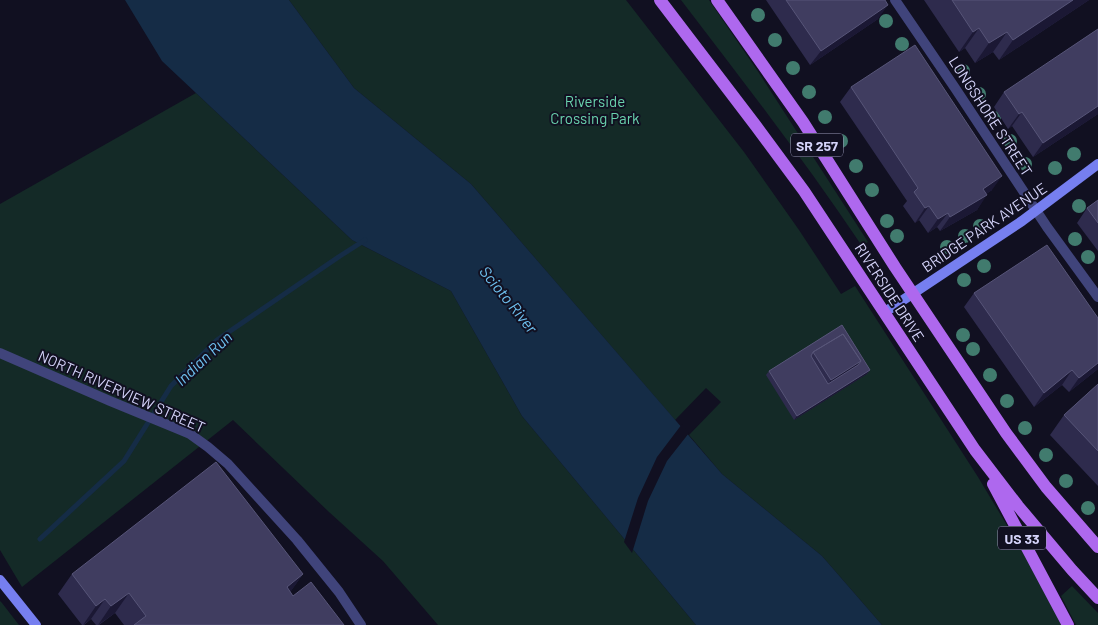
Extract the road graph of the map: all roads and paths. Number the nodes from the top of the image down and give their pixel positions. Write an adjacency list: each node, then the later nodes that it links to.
1 (660, 0): 8 (main road, RIVERSIDE DRIVE / SR 257)
2 (716, 0): 6 (main road, RIVERSIDE DRIVE / SR 257)
3 (895, 0): 5 (street, LONGSHORE STREET)
4 (1098, 164): 5 (street, BRIDGE PARK AVENUE)
5 (1036, 211): 6 (street, BRIDGE PARK AVENUE); 7 (street, LONGSHORE STREET)
6 (913, 294): 8 (street, BRIDGE PARK AVENUE); 11 (main road, RIVERSIDE DRIVE / SR 257)
7 (1098, 296)
8 (885, 312): 10 (main road, RIVERSIDE DRIVE / SR 257)
9 (0, 352): 15 (street, NORTH RIVERVIEW STREET)
10 (975, 450): 13 (main road, RIVERSIDE DRIVE / SR 257); 16 (main road, US 33)
11 (1098, 547)
12 (0, 580): 14 (street)
13 (1098, 598)
14 (36, 625)
15 (361, 625)
16 (1068, 625)

